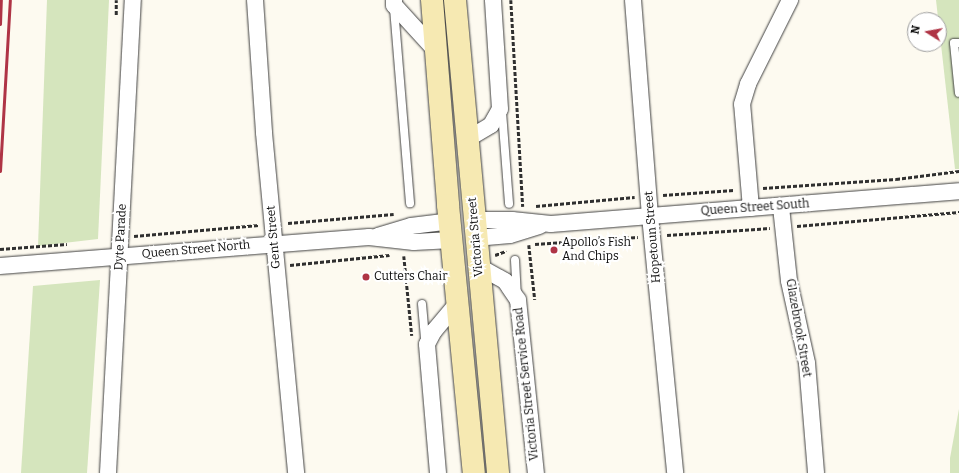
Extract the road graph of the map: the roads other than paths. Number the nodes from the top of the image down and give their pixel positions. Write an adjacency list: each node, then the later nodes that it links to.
1 (133, 0): 23 (street, Dyte Parade)
2 (255, 0): 22 (street, Gent Street)
3 (432, 0): 10 (main road, Victoria Street)
4 (455, 0): 13 (main road, Victoria Street)
5 (493, 0): 12 (street)
6 (633, 0): 19 (street, Hopetoun Street)
7 (790, 0): 18 (street)
8 (394, 2): 10 (street); 15 (lane)
9 (959, 43): 11 (lane)
10 (436, 51): 21 (main road, Victoria Street)
11 (959, 93)
12 (501, 103): 13 (street); 16 (lane)
13 (466, 140): 20 (main road, Victoria Street)
14 (959, 191): 17 (street, Queen Street South)
15 (410, 203)
16 (509, 204)
17 (781, 207): 18 (street, Queen Street South); 38 (street, Glazebrook Street)
18 (751, 208): 19 (street, Queen Street South)
19 (650, 216): 20 (street, Queen Street South); 37 (street, Hopetoun Street)
20 (475, 229): 21 (main road, Queen Street South); 26 (main road, Victoria Street)
21 (451, 231): 22 (street, Queen Street North); 29 (main road, Victoria Street)
22 (274, 244): 23 (street, Queen Street North); 32 (street, Gent Street)
23 (120, 256): 25 (street, Queen Street North); 31 (street, Dyte Parade)
24 (514, 260): 27 (lane)
25 (0, 266)
26 (478, 266): 27 (street, Victoria Street Service Road); 35 (main road, Victoria Street)
27 (518, 300): 36 (street, Victoria Street Service Road)
28 (422, 304): 30 (lane)
29 (457, 304): 30 (street); 34 (main road, Victoria Street)
30 (426, 351): 33 (street)
31 (108, 473)
32 (296, 473)
33 (438, 473)
34 (474, 473)
35 (498, 473)
36 (536, 473)
37 (675, 473)
38 (816, 473)

